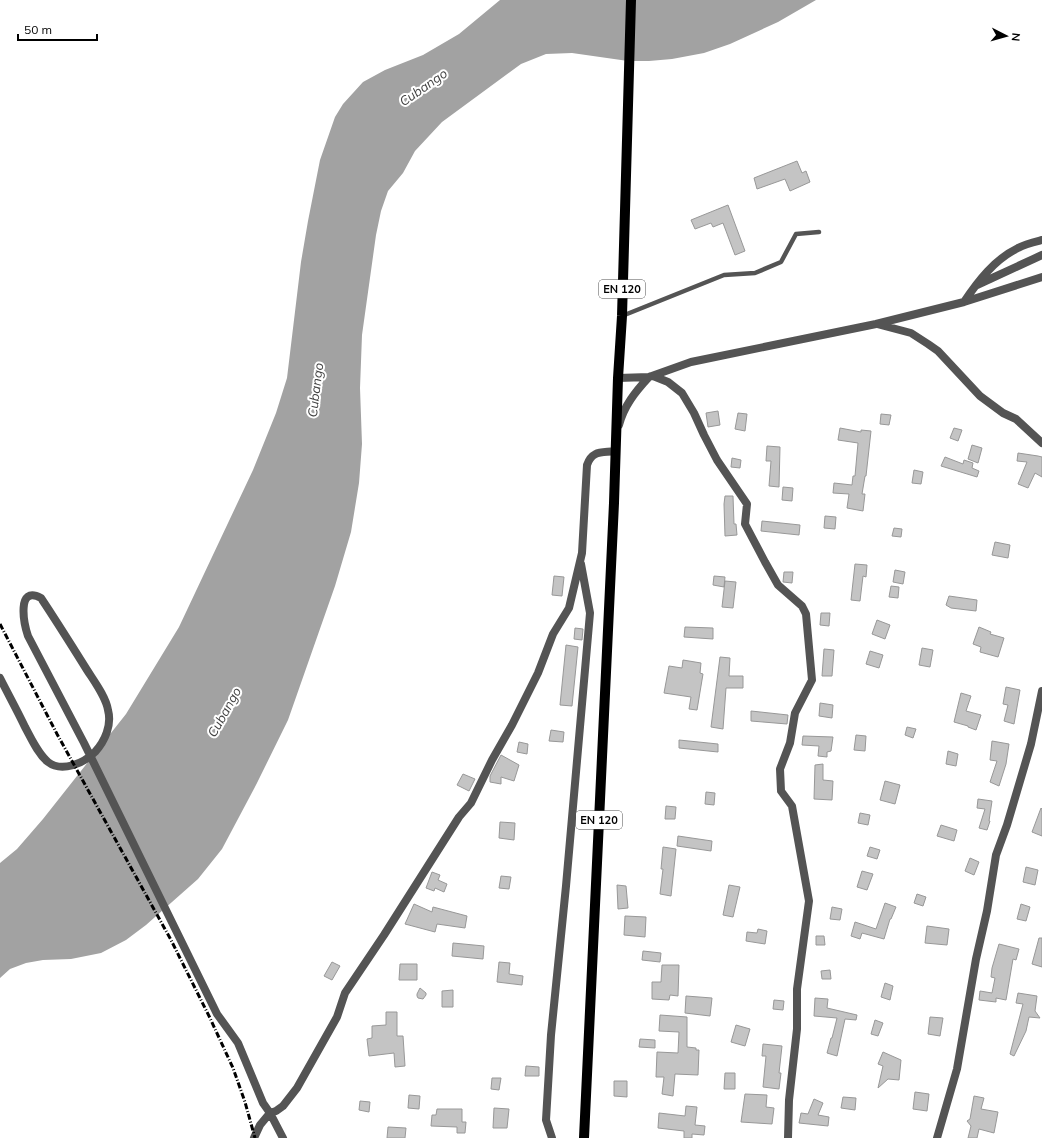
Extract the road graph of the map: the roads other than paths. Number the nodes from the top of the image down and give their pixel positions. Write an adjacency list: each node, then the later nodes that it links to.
1 (631, 0): 8 (main road, EN 120)
2 (819, 232): 8 (lane)
3 (1042, 240): 6 (street)
4 (1042, 255): 6 (street)
5 (1042, 277): 7 (street)
6 (974, 287): 7 (street)
7 (964, 302): 9 (street)
8 (622, 316): 11 (main road, EN 120)
9 (876, 324): 10 (street); 13 (street)
10 (651, 376): 11 (street); 12 (street); 23 (street)
11 (618, 378): 12 (main road, EN 120)
12 (616, 436): 14 (main road, EN 120)
13 (1042, 443)
14 (615, 451): 15 (street); 22 (main road, EN 120)
15 (580, 562): 18 (street); 21 (street)
16 (0, 678): 18 (street)
17 (1042, 691): 24 (street)
18 (270, 1113): 19 (street); 20 (street)
19 (254, 1138)
20 (283, 1138)
21 (552, 1138)
22 (584, 1138)
23 (788, 1138)
24 (937, 1138)

